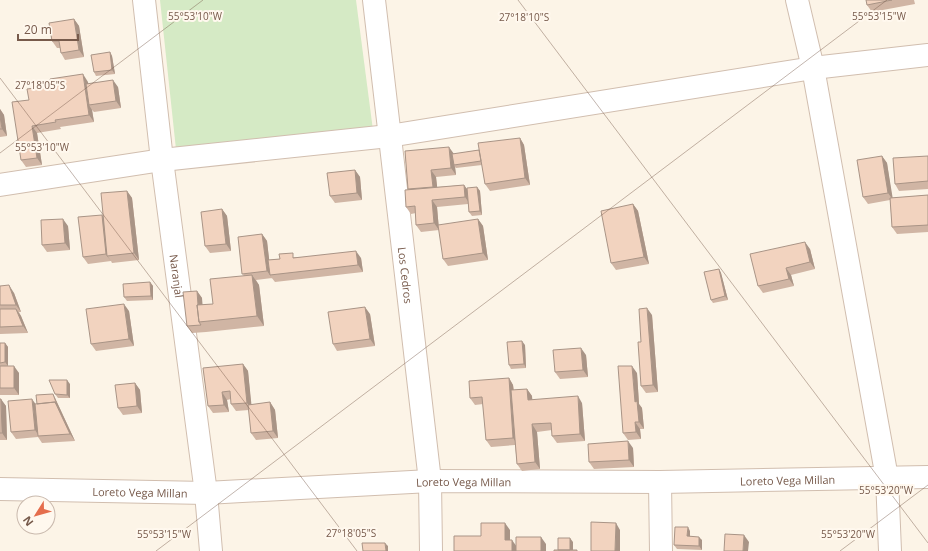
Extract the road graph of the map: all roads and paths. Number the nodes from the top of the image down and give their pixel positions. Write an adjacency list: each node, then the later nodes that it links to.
1 (144, 0): 7 (street, Naranjal)
2 (374, 0): 6 (street, Los Cedros)
3 (798, 0): 5 (street)
4 (928, 55): 5 (street)
5 (813, 68): 6 (street); 10 (street)
6 (389, 136): 7 (street); 11 (street, Los Cedros)
7 (162, 160): 8 (street); 14 (street, Naranjal)
8 (0, 185)
9 (928, 477): 10 (street, Loreto Vega Millan)
10 (887, 478): 12 (street, Loreto Vega Millan); 18 (street)
11 (430, 481): 12 (street, Loreto Vega Millan); 14 (street, Loreto Vega Millan); 16 (street, Los Cedros)
12 (660, 482): 17 (street)
13 (0, 489): 14 (street, Loreto Vega Millan)
14 (206, 493): 15 (street, Naranjal)
15 (211, 551)
16 (431, 551)
17 (661, 551)
18 (890, 551)

